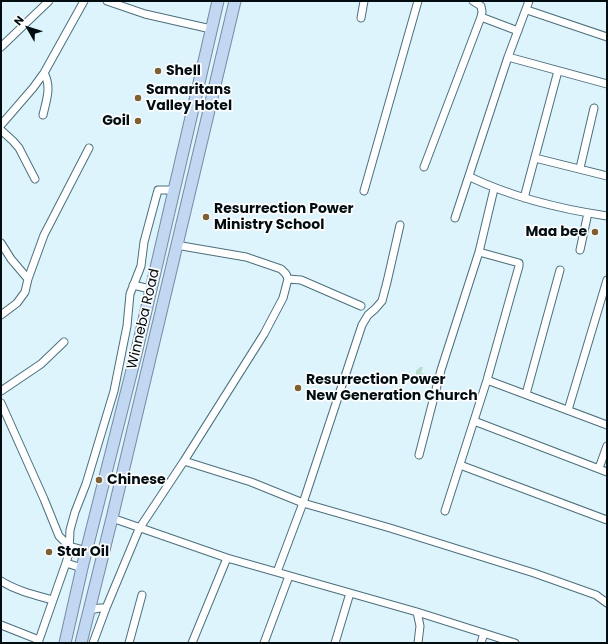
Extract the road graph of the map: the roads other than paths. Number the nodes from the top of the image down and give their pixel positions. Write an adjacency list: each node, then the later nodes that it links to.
1 (49, 1): 16 (street)
2 (84, 1): 19 (street)
3 (106, 1): 13 (street)
4 (218, 1): 13 (highway, Winneba Road)
5 (235, 1): 41 (highway, Winneba Road)
6 (364, 1): 12 (street)
7 (418, 1): 34 (street)
8 (473, 1): 11 (street)
9 (529, 1): 10 (street)
10 (526, 10): 14 (street); 15 (street)
11 (481, 17): 14 (street); 27 (street)
12 (361, 18)
13 (210, 29): 33 (highway, Winneba Road)
14 (518, 30): 17 (street)
15 (607, 37)
16 (1, 47)
17 (508, 57): 18 (street); 30 (street)
18 (558, 71): 20 (street); 26 (street)
19 (44, 73): 22 (street); 23 (street)
20 (607, 84)
21 (594, 108): 28 (street)
22 (43, 115)
23 (1, 125)
24 (1, 130): 31 (street)
25 (90, 148): 45 (street)
26 (535, 158): 28 (street); 35 (street)
27 (424, 167)
28 (580, 168): 29 (street)
29 (607, 176)
30 (470, 178): 32 (street); 38 (street)
31 (35, 179)
32 (494, 189): 35 (street); 43 (street)
33 (173, 190): 48 (street); 49 (highway, Winneba Road)
34 (364, 191)
35 (524, 198): 36 (street)
36 (588, 213): 37 (street); 42 (street)
37 (607, 216)
38 (455, 218)
39 (400, 225): 68 (street)
40 (1, 244): 45 (street)
41 (176, 245): 46 (street); 70 (highway, Winneba Road)
42 (580, 250)
43 (479, 252): 53 (street); 63 (street)
44 (560, 270): 57 (street)
45 (28, 279): 51 (street)
46 (288, 279): 50 (street); 64 (street)
47 (607, 280): 59 (street)
48 (133, 285): 49 (street); 55 (street)
49 (150, 289): 56 (highway, Winneba Road)
50 (361, 306)
51 (1, 315)
52 (64, 342): 54 (street)
53 (487, 380): 57 (street); 60 (street)
54 (1, 391)
55 (114, 391): 56 (street); 73 (street)
56 (126, 393): 74 (highway, Winneba Road)
57 (526, 394): 59 (street)
58 (1, 403): 73 (street)
59 (568, 410): 61 (street)
60 (474, 421): 65 (street); 66 (street)
61 (607, 425)
62 (607, 446): 66 (street)
63 (419, 455)
64 (184, 461): 68 (street); 72 (street)
65 (460, 465): 69 (street); 71 (street)
66 (599, 468): 67 (street)
67 (607, 472)
68 (303, 504): 78 (street); 84 (street)
69 (445, 511)
70 (112, 518): 72 (street); 86 (highway, Winneba Road)
71 (607, 520)
72 (138, 528): 75 (street); 85 (street)
73 (69, 546): 74 (street); 76 (street)
74 (87, 551): 77 (highway, Winneba Road)
75 (227, 558): 78 (street); 95 (street)
76 (66, 563): 77 (street); 83 (street)
77 (82, 568): 91 (highway, Winneba Road)
78 (277, 572): 79 (street)
79 (289, 576): 81 (street); 96 (street)
80 (1, 581): 83 (street)
81 (350, 593): 87 (street); 97 (street)
82 (142, 595): 94 (street)
83 (53, 600): 90 (street)
84 (607, 603)
85 (106, 608): 86 (street); 93 (street)
86 (89, 610): 92 (highway, Winneba Road)
87 (417, 612): 89 (street); 98 (street)
88 (1, 626): 90 (street)
89 (484, 633): 99 (street); 100 (street)
90 (39, 642)
91 (65, 643)
92 (81, 643)
93 (93, 643)
94 (129, 643)
95 (192, 643)
96 (264, 643)
97 (335, 643)
98 (418, 643)
99 (481, 643)
100 (515, 643)

